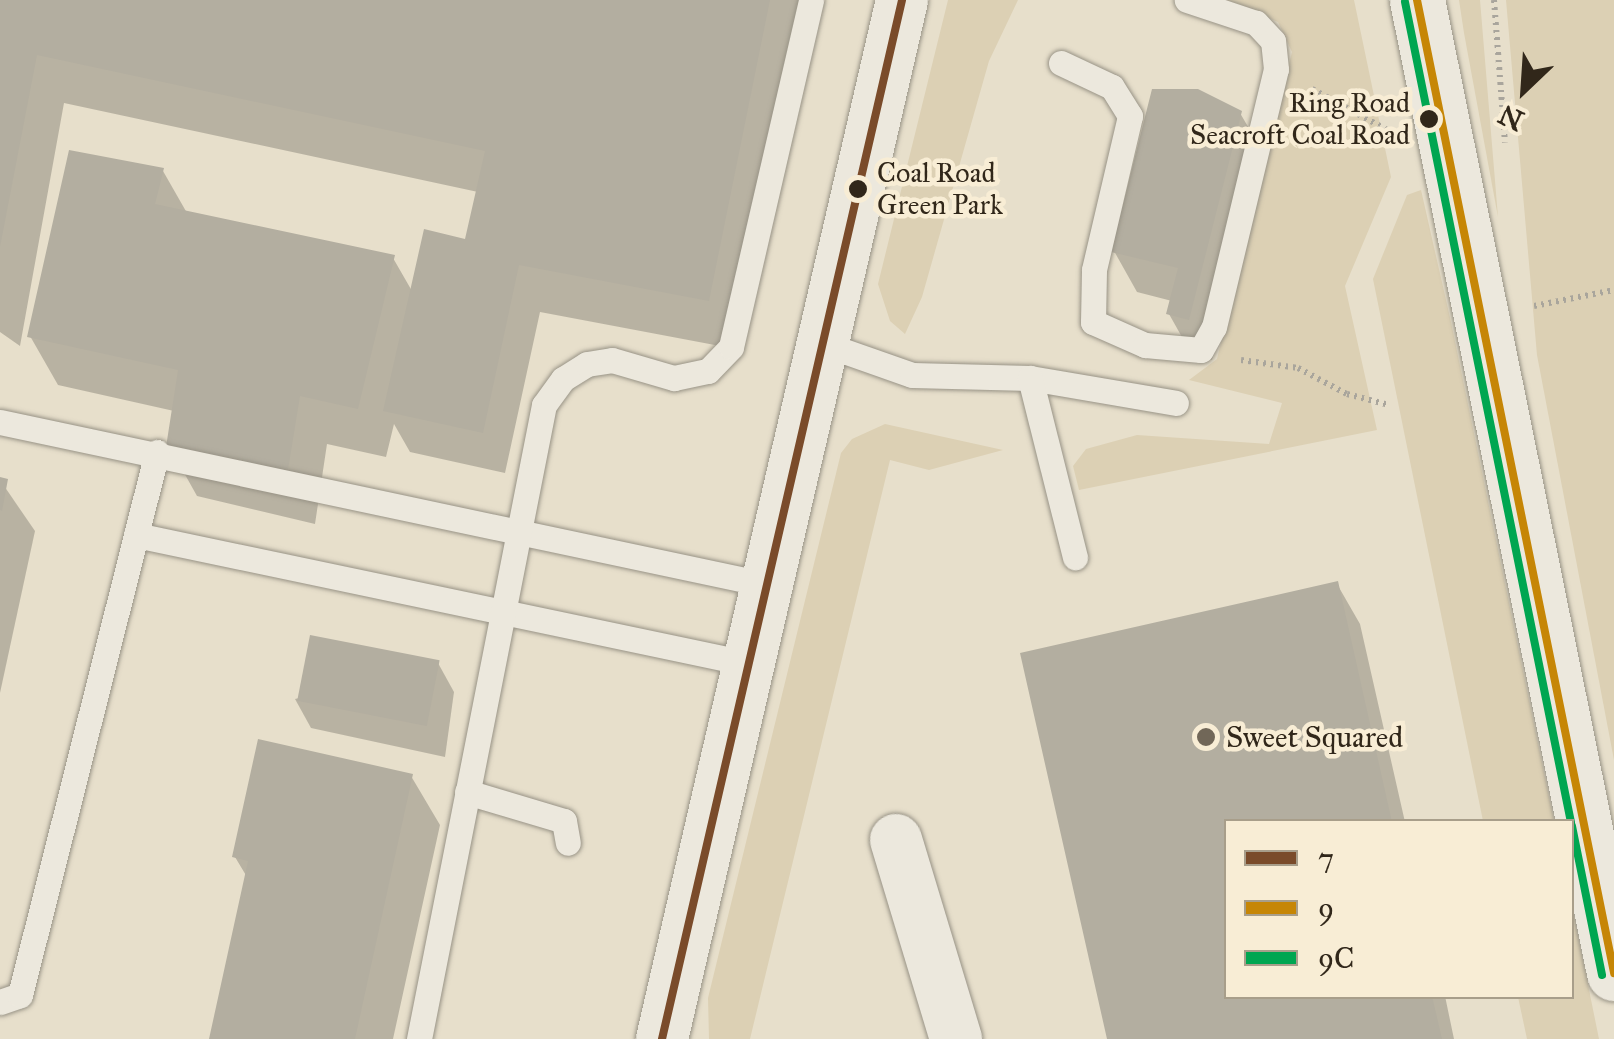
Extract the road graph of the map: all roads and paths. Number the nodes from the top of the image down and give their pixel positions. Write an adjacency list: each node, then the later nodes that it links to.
1 (811, 0): 19 (lane)
2 (902, 0): 12 (street)
3 (1187, 0): 7 (lane)
4 (1418, 0): 8 (main road)
5 (1494, 0): 9 (path)
6 (1062, 63): 13 (lane)
7 (1276, 69): 8 (path); 13 (lane)
8 (1443, 129): 28 (main road)
9 (1506, 155)
10 (1614, 290): 11 (path)
11 (1518, 310)
12 (824, 344): 14 (lane); 22 (street)
13 (1201, 350): 16 (path)
14 (1030, 378): 15 (lane); 21 (lane)
15 (1176, 404)
16 (1389, 405)
17 (0, 422): 18 (lane)
18 (156, 452): 19 (lane); 20 (lane)
19 (520, 529): 22 (lane); 23 (lane)
20 (136, 535): 23 (lane); 29 (lane)
21 (1076, 558)
22 (768, 585): 24 (street)
23 (504, 609): 24 (lane); 25 (lane)
24 (751, 664): 31 (street)
25 (467, 792): 27 (lane); 30 (lane)
26 (896, 840): 32 (street)
27 (568, 843)
28 (1614, 973)
29 (0, 1002)
30 (419, 1039)
31 (662, 1039)
32 (956, 1039)

